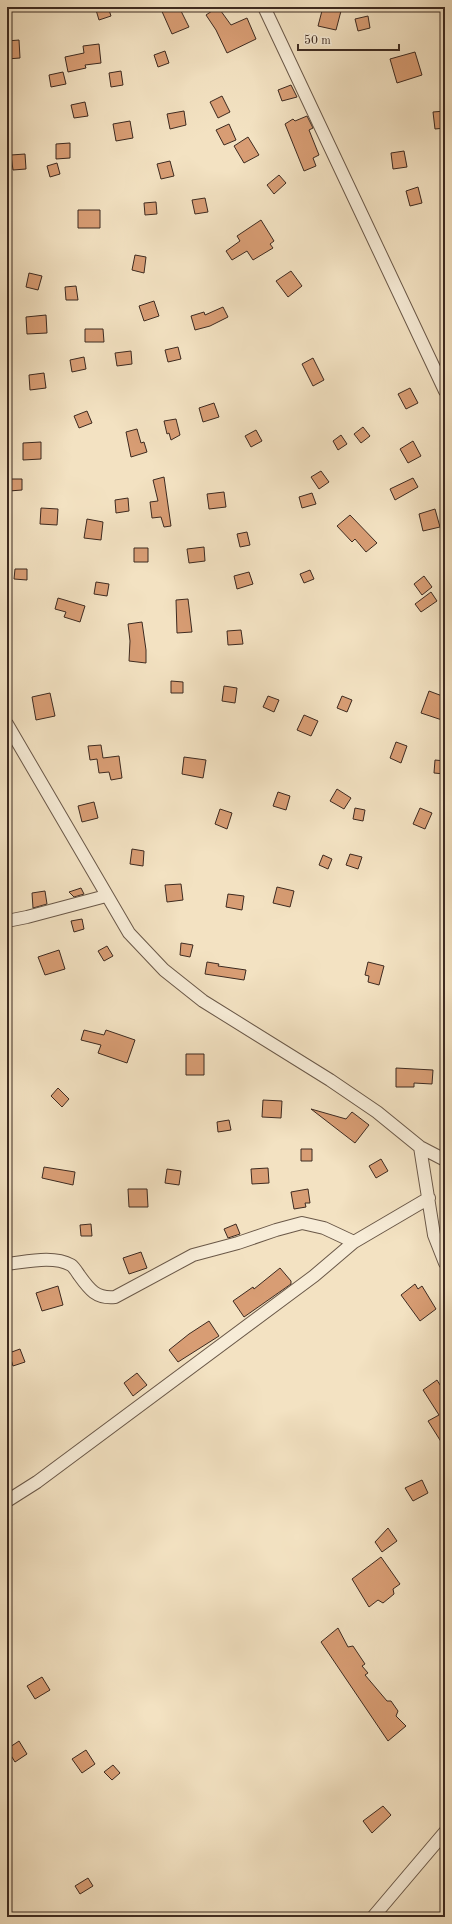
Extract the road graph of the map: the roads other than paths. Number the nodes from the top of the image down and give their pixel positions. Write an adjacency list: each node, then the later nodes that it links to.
1 (264, 7): 2 (street)
2 (445, 390)
3 (7, 724): 4 (street)
4 (106, 896): 5 (street); 6 (street)
5 (7, 920)
6 (420, 1147): 7 (street); 8 (street)
7 (445, 1160)
8 (429, 1198): 9 (street); 10 (street)
9 (354, 1242): 11 (street); 12 (street)
10 (445, 1263)
11 (7, 1264)
12 (7, 1501)
13 (445, 1832): 14 (street)
14 (373, 1917)

